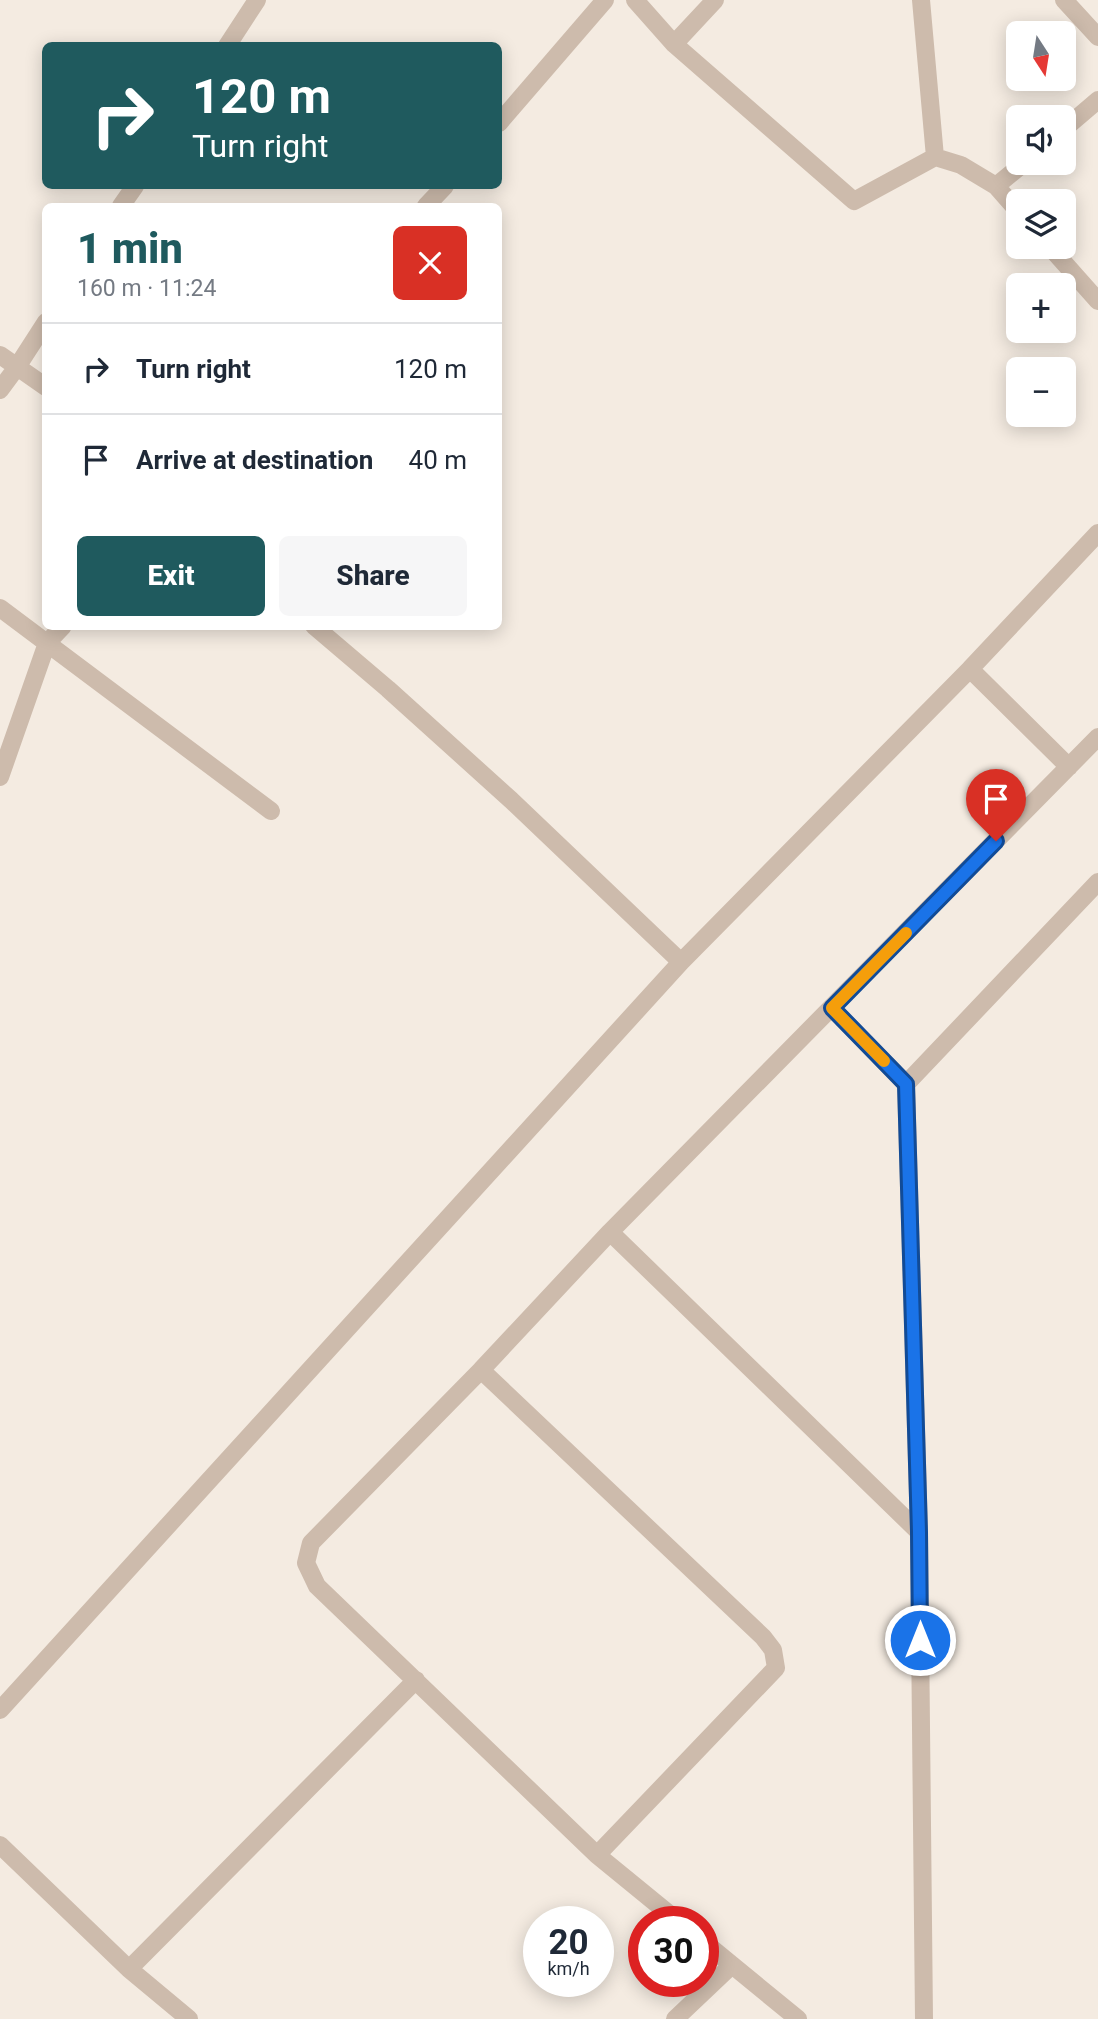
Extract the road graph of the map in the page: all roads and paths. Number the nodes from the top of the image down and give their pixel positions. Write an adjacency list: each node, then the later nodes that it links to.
1 (257, 0): 8 (street)
2 (605, 0): 12 (street)
3 (635, 0): 9 (street)
4 (715, 0): 9 (street)
5 (921, 0): 13 (street)
6 (1064, 0): 7 (street)
7 (1098, 37)
8 (230, 42)
9 (674, 44): 13 (street)
10 (1098, 100): 11 (street)
11 (1076, 119)
12 (502, 120)
13 (935, 157): 15 (street)
14 (1009, 175): 15 (street)
15 (996, 186): 17 (street)
16 (442, 189): 18 (street)
17 (1006, 197)
18 (429, 203)
19 (1060, 259): 20 (street)
20 (1098, 302)
21 (42, 329): 23 (street)
22 (0, 355): 23 (street)
23 (18, 367): 24 (street); 25 (street)
24 (42, 384)
25 (0, 390)
26 (1098, 533): 31 (street)
27 (0, 608): 30 (street)
28 (59, 630): 30 (street)
29 (319, 630): 37 (street)
30 (47, 643): 34 (street); 35 (street)
31 (970, 669): 33 (street); 37 (street)
32 (1098, 737): 33 (street)
33 (1069, 767): 38 (street)
34 (0, 777)
35 (271, 811)
36 (1098, 882): 39 (street)
37 (681, 962): 44 (street)
38 (832, 1008): 39 (street); 40 (street)
39 (906, 1084): 42 (street)
40 (610, 1233): 41 (street); 42 (street)
41 (481, 1370): 43 (street); 46 (street)
42 (919, 1532): 54 (street)
43 (416, 1680): 46 (street); 50 (street)
44 (0, 1710)
45 (0, 1845): 50 (street)
46 (597, 1855): 47 (street)
47 (659, 1906)
48 (719, 1954): 49 (street)
49 (733, 1965): 52 (street); 53 (street)
50 (129, 1969): 51 (street)
51 (189, 2019)
52 (675, 2019)
53 (798, 2019)
54 (924, 2019)

